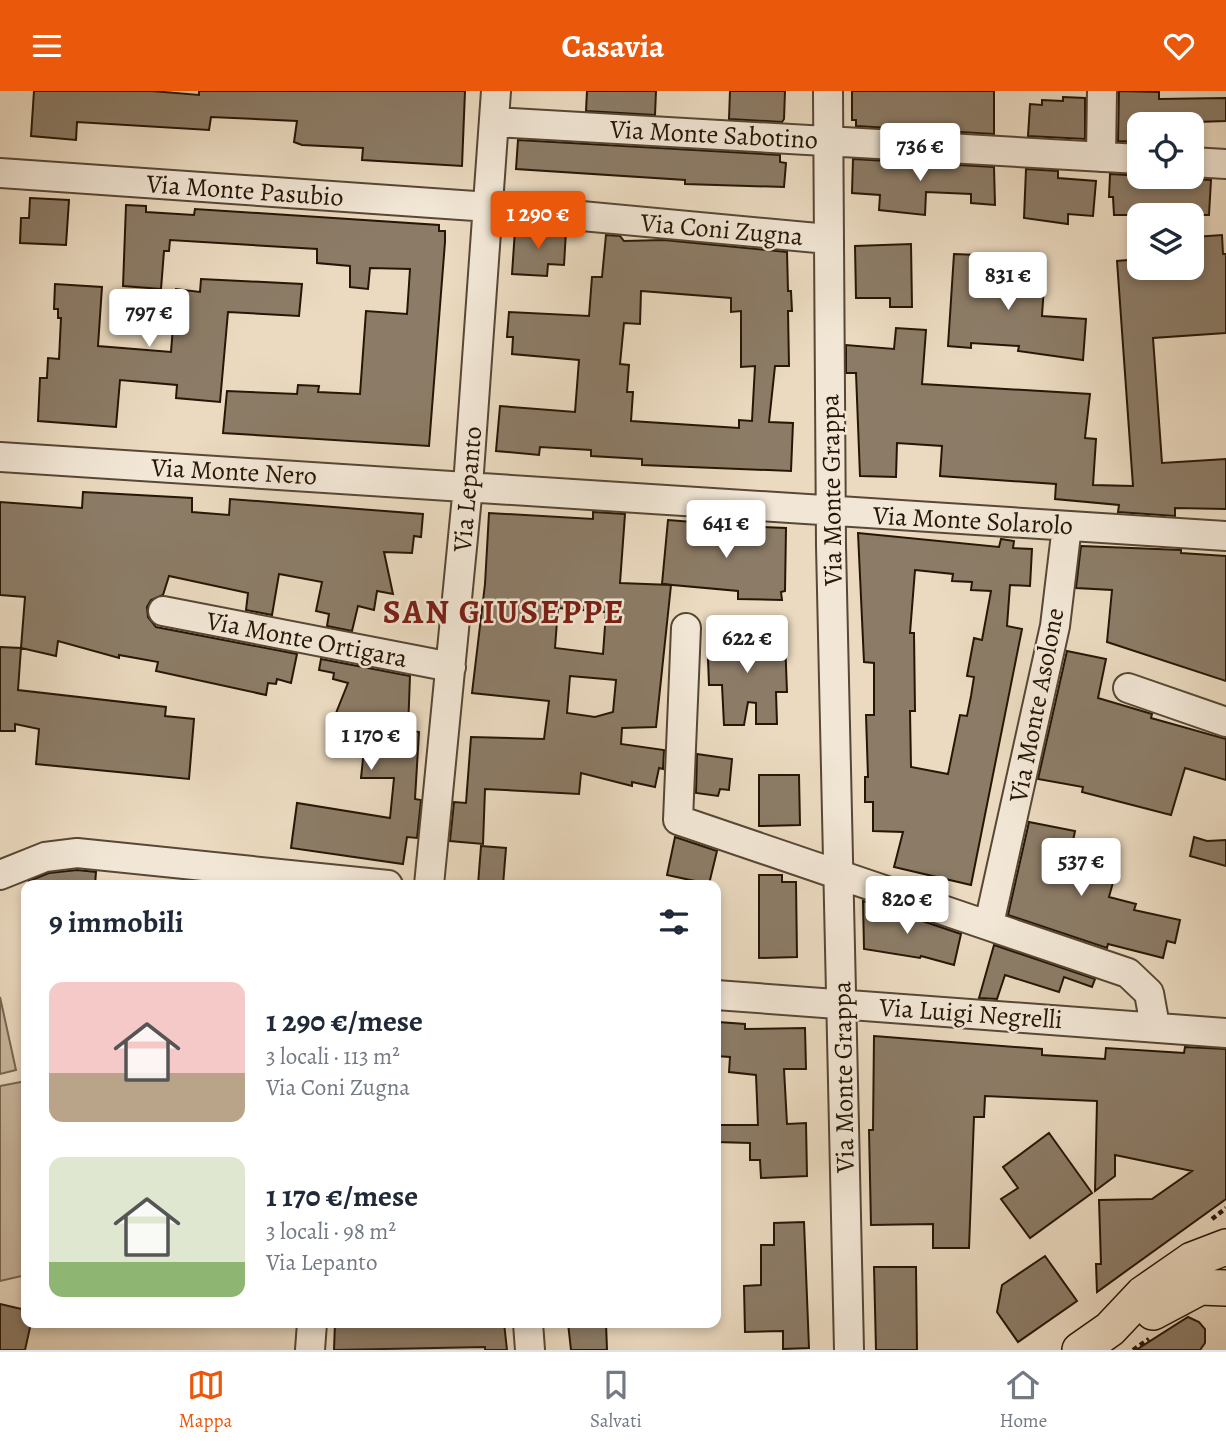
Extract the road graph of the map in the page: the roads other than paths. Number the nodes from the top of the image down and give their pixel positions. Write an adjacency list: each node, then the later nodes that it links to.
1 (496, 91): 4 (street, Via Lepanto)
2 (828, 91): 5 (street, Via Monte Grappa)
3 (1101, 91): 6 (street)
4 (494, 122): 5 (street, Via Monte Sabotino); 11 (street, Via Lepanto)
5 (828, 140): 6 (street, Via Monte Sabotino); 12 (street, Via Monte Grappa)
6 (1101, 157): 7 (street, Via Monte Sabotino)
7 (1127, 158)
8 (1204, 163): 9 (street)
9 (1226, 164)
10 (0, 173): 11 (street, Via Monte Pasubio)
11 (490, 209): 12 (street, Via Coni Zugna); 14 (street, Via Lepanto)
12 (828, 239): 15 (street, Via Monte Grappa)
13 (0, 457): 14 (street, Via Monte Nero)
14 (468, 486): 15 (street, Via Monte Solarolo); 20 (street, Via Lepanto)
15 (831, 512): 16 (street, Via Monte Solarolo); 23 (street, Via Monte Grappa)
16 (1067, 526): 17 (street, Via Monte Solarolo); 27 (street, Via Monte Asolone)
17 (1226, 536)
18 (163, 611): 20 (street, Via Monte Ortigara)
19 (686, 628): 23 (street)
20 (451, 667): 26 (street, Via Lepanto)
21 (1128, 688): 22 (street)
22 (1226, 722)
23 (837, 873): 27 (street); 29 (street, Via Monte Grappa)
24 (0, 875): 25 (street)
25 (339, 880)
26 (430, 880)
27 (989, 924): 30 (street)
28 (721, 995): 29 (street, Via Luigi Negrelli)
29 (842, 1004): 30 (street, Via Luigi Negrelli); 40 (street, Via Monte Grappa)
30 (1155, 1026): 31 (street, Via Luigi Negrelli)
31 (1226, 1033)
32 (1226, 1247): 33 (main road); 37 (main road)
33 (1226, 1283)
34 (1226, 1288): 37 (main road)
35 (312, 1328): 38 (street)
36 (528, 1328): 39 (street)
37 (1110, 1329): 41 (main road)
38 (310, 1350)
39 (530, 1350)
40 (849, 1350)
41 (1080, 1350)

